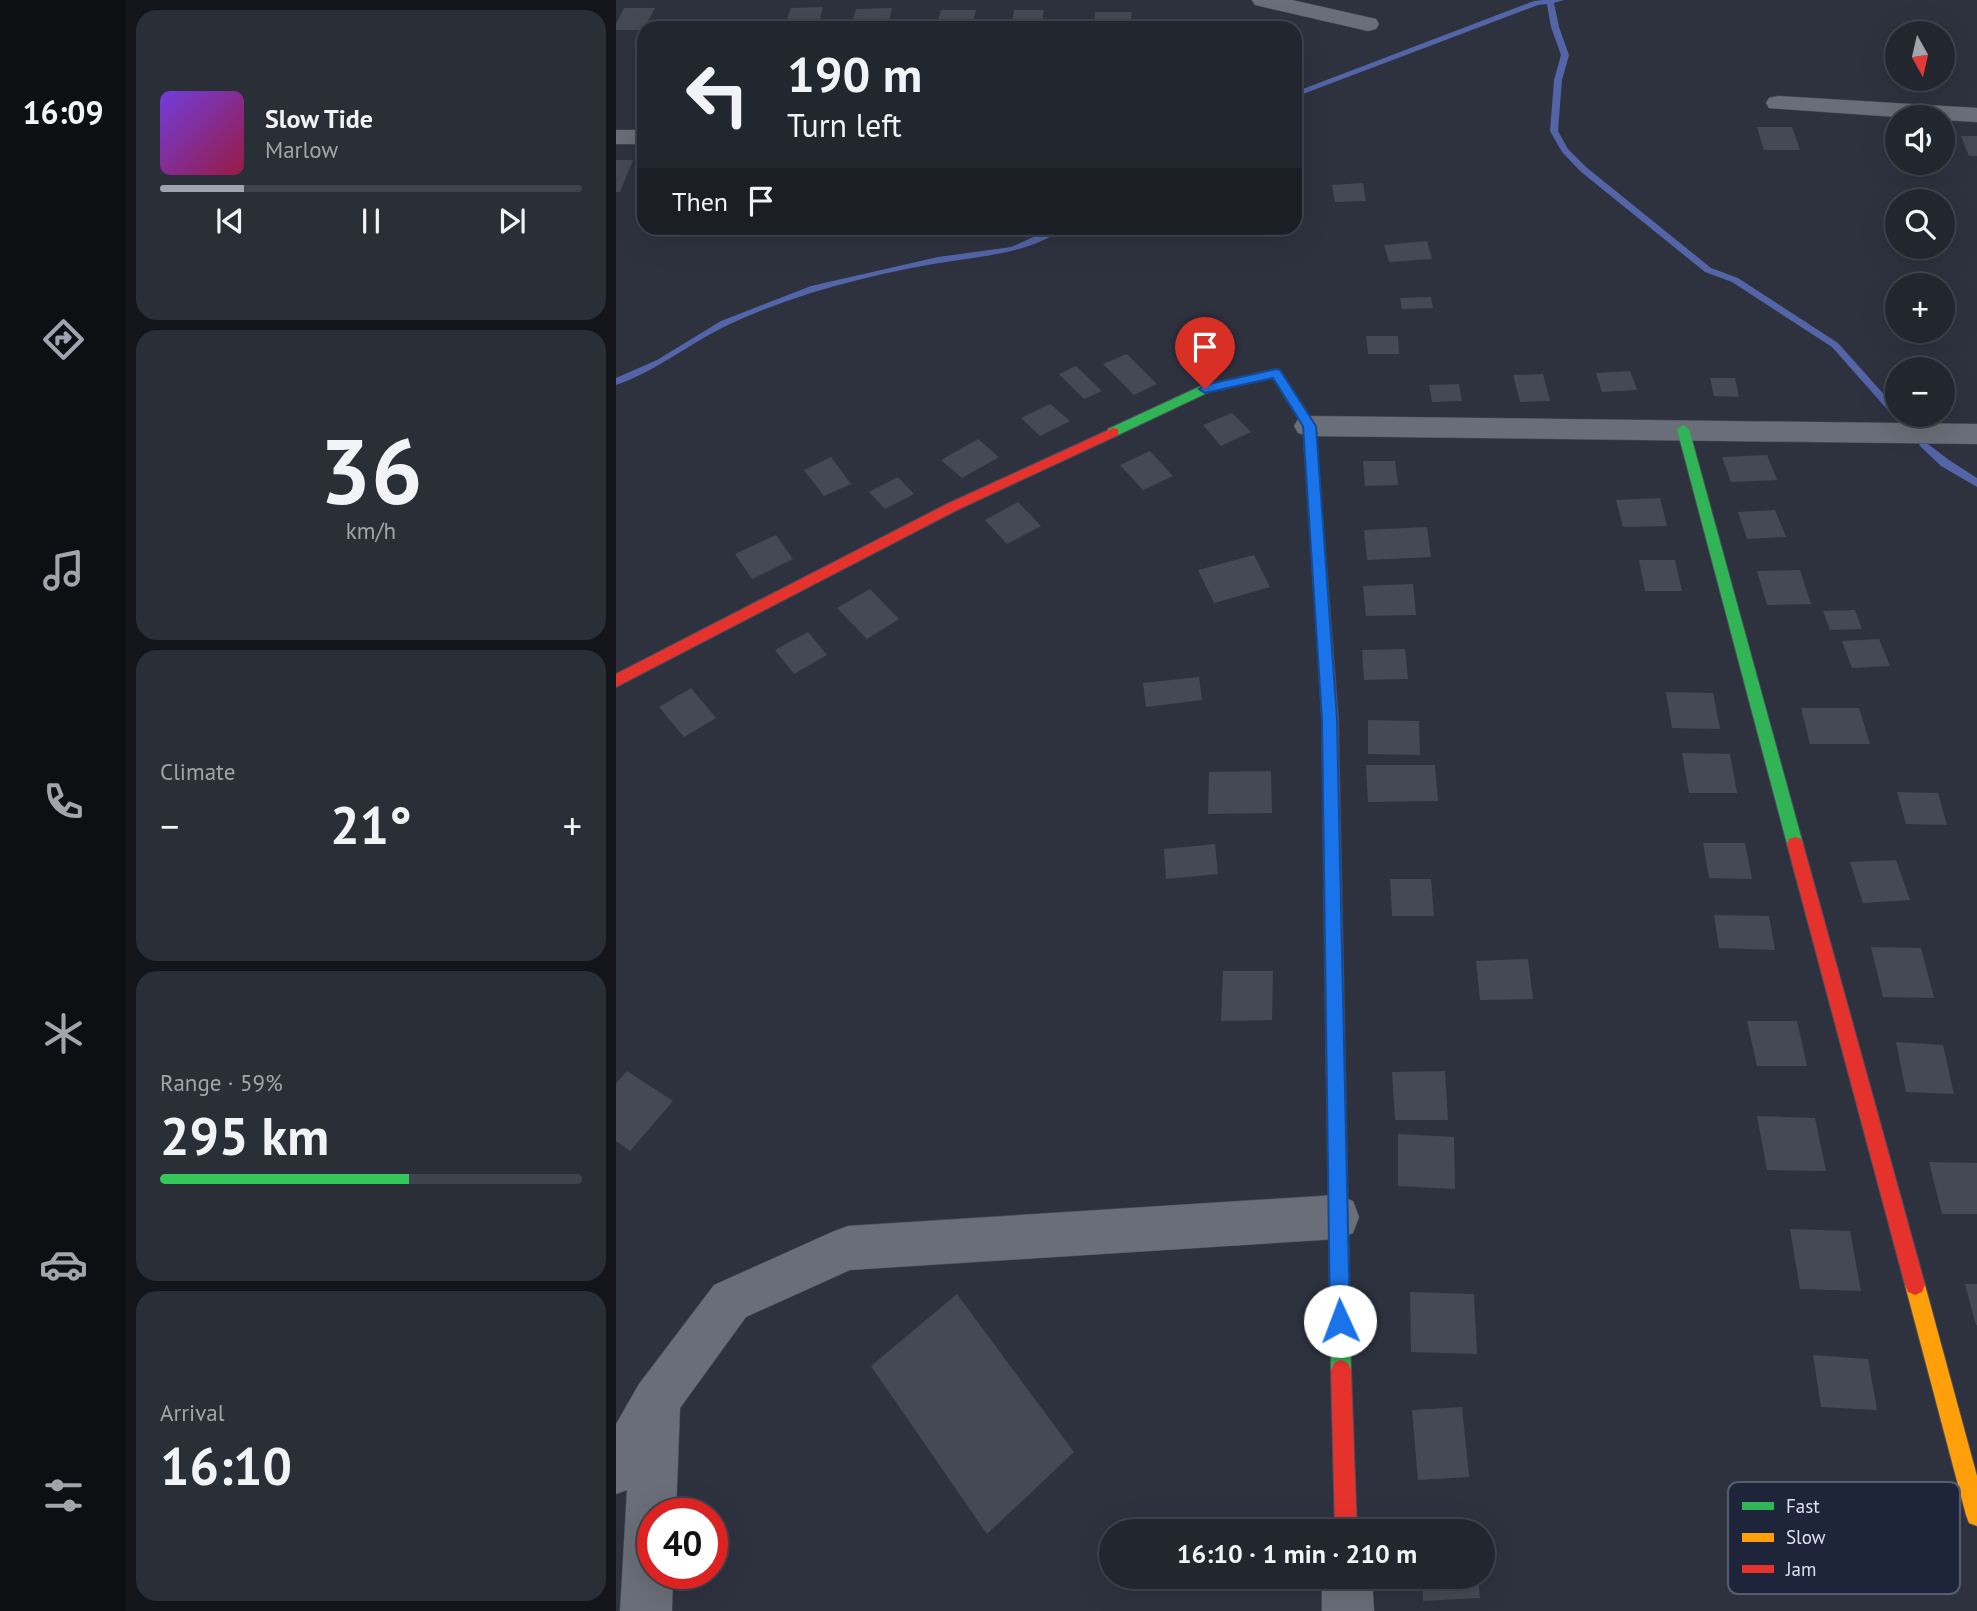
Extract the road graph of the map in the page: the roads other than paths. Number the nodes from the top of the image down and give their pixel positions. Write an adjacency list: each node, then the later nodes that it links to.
1 (1263, 0): 2 (street)
2 (1368, 24)
3 (1778, 103): 4 (street)
4 (1977, 115)
5 (616, 137): 6 (street)
6 (637, 137)
7 (1309, 426): 8 (street); 10 (street); 11 (street)
8 (1683, 429): 9 (street); 14 (street)
9 (1977, 434)
10 (616, 681)
11 (1338, 1217): 12 (street); 15 (street)
12 (656, 1401): 13 (street); 17 (street)
13 (616, 1471)
14 (1977, 1515)
15 (1346, 1519)
16 (1347, 1589): 18 (street)
17 (646, 1611)
18 (1348, 1611)

